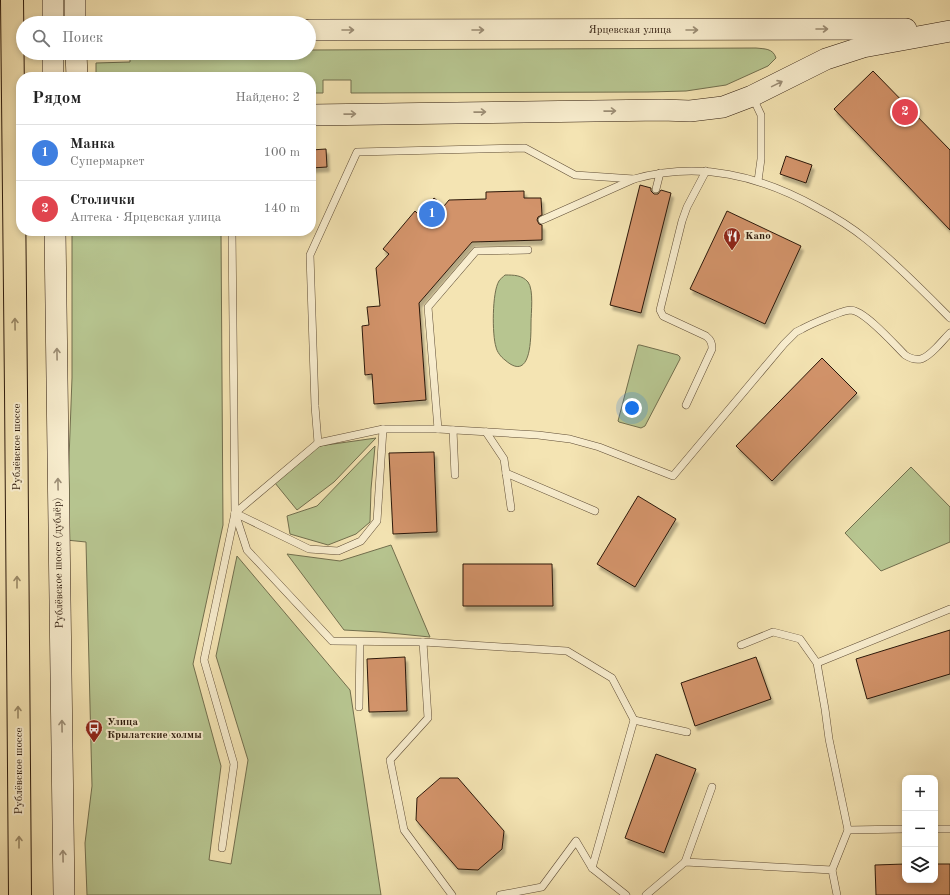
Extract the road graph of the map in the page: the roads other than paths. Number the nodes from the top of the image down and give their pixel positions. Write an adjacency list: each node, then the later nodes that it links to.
1 (12, 0): 53 (main road, Рублёвское шоссе, one-way to 1)
2 (53, 0): 4 (main road)
3 (75, 0): 5 (main road)
4 (53, 16)
5 (75, 16)
6 (316, 30): 7 (main road, Ярцевская улица, one-way to 7)
7 (950, 30): 12 (main road, one-way to 7)
8 (53, 60): 10 (main road)
9 (76, 60): 11 (main road)
10 (53, 72)
11 (77, 72)
12 (752, 96): 13 (main road, one-way to 12); 17 (lane)
13 (316, 114)
14 (706, 171): 15 (lane); 17 (lane); 25 (lane)
15 (660, 173): 16 (lane); 18 (lane)
16 (634, 179): 19 (lane); 30 (lane)
17 (758, 181): 23 (lane)
18 (656, 189)
19 (542, 220)
20 (55, 236): 54 (main road, Рублёвское шоссе (дублёр), one-way to 20)
21 (232, 236): 35 (lane)
22 (528, 250): 27 (lane)
23 (950, 318)
24 (950, 333): 29 (lane)
25 (686, 405)
26 (383, 429): 27 (lane); 30 (lane); 35 (lane)
27 (438, 429): 28 (lane)
28 (453, 430): 29 (lane); 32 (lane)
29 (486, 432): 31 (lane)
30 (318, 443): 35 (lane)
31 (506, 473): 33 (lane); 34 (lane)
32 (455, 474)
33 (511, 508)
34 (595, 511)
35 (234, 513): 37 (lane); 49 (lane)
36 (950, 609): 40 (lane)
37 (360, 642): 38 (lane); 41 (lane)
38 (423, 642): 42 (lane); 55 (lane)
39 (741, 645): 40 (lane)
40 (817, 663): 47 (lane)
41 (359, 707)
42 (634, 720): 43 (lane); 51 (lane)
43 (687, 732)
44 (712, 787): 50 (lane)
45 (938, 829): 46 (lane)
46 (950, 829)
47 (848, 830): 48 (lane); 52 (lane)
48 (902, 830)
49 (222, 848)
50 (685, 862): 52 (lane); 58 (lane)
51 (592, 868): 56 (lane); 57 (lane)
52 (832, 870): 59 (lane)
53 (20, 895)
54 (64, 895)
55 (452, 895)
56 (500, 895)
57 (626, 895)
58 (646, 895)
59 (837, 895)

